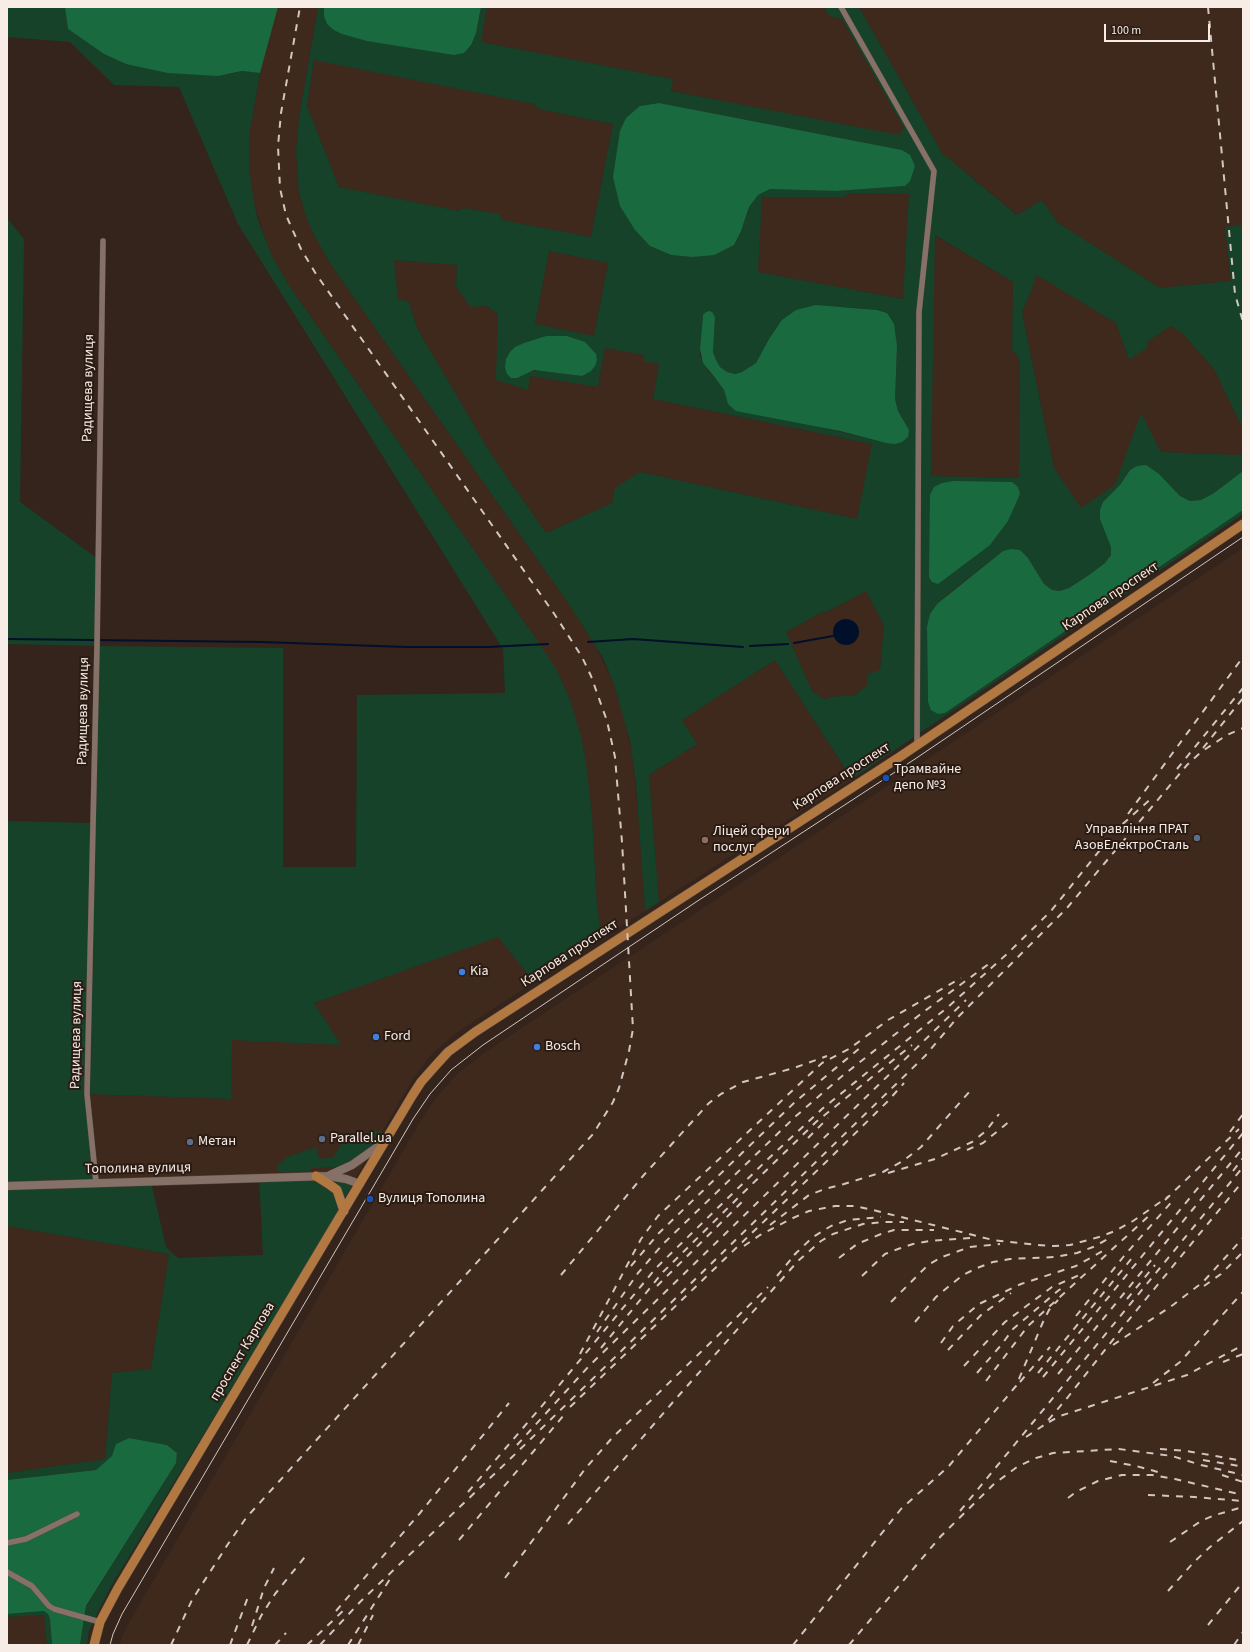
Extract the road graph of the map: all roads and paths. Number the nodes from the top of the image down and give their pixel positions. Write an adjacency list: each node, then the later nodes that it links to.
1 (841, 7): 4 (street)
2 (103, 241): 9 (street, Радищева вулиця)
3 (1243, 524): 4 (main road, Карпова проспект)
4 (917, 745): 5 (main road, Карпова проспект)
5 (395, 1124): 6 (main road, проспект Карпова)
6 (386, 1141): 8 (main road); 10 (main road, проспект Карпова)
7 (316, 1176): 8 (main road, Тополина вулиця); 9 (main road, Тополина вулиця); 12 (main road)
8 (328, 1176): 10 (main road)
9 (96, 1182): 11 (main road, Тополина вулиця)
10 (360, 1184): 12 (main road, проспект Карпова)
11 (7, 1186)
12 (344, 1211): 16 (main road, проспект Карпова)
13 (77, 1514): 14 (street)
14 (7, 1543)
15 (7, 1572): 16 (street)
16 (100, 1622): 17 (main road)
17 (94, 1645)

